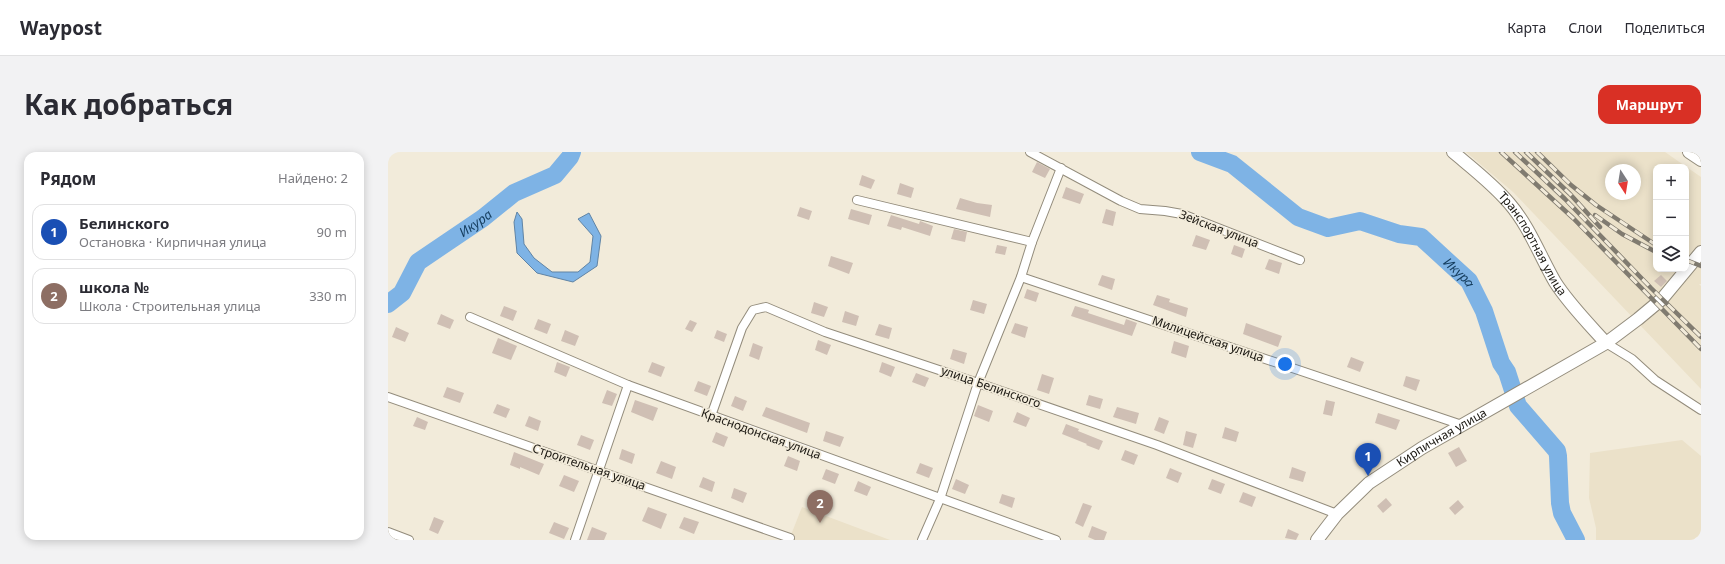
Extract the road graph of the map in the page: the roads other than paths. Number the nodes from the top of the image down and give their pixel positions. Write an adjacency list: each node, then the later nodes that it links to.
1 (1030, 152): 5 (street, Зейская улица)
2 (1453, 152): 12 (main road, Транспортная улица)
3 (1689, 152): 4 (main road)
4 (1701, 160)
5 (1061, 168): 7 (street); 9 (street, Зейская улица)
6 (857, 200): 7 (street)
7 (1032, 242): 10 (street)
8 (1701, 252): 12 (main road, Кирпичная улица)
9 (1300, 260)
10 (1021, 277): 13 (street); 18 (street, Милицейская улица)
11 (470, 317): 14 (street, Краснодонская улица)
12 (1606, 343): 16 (street); 18 (main road, Кирпичная улица)
13 (978, 383): 17 (street, улица Белинского); 20 (street); 21 (street, улица Белинского)
14 (628, 385): 17 (street, Краснодонская улица); 19 (street)
15 (388, 397): 19 (street, Строительная улица)
16 (1701, 410)
17 (711, 416): 20 (street, Краснодонская улица)
18 (1462, 425): 21 (main road, Кирпичная улица)
19 (599, 471): 23 (street, Строительная улица); 25 (street)
20 (940, 499): 26 (street); 27 (street, Краснодонская улица)
21 (1337, 514): 28 (main road, Кирпичная улица)
22 (388, 532): 24 (street)
23 (790, 538)
24 (409, 540)
25 (575, 540)
26 (922, 540)
27 (1056, 540)
28 (1317, 540)

